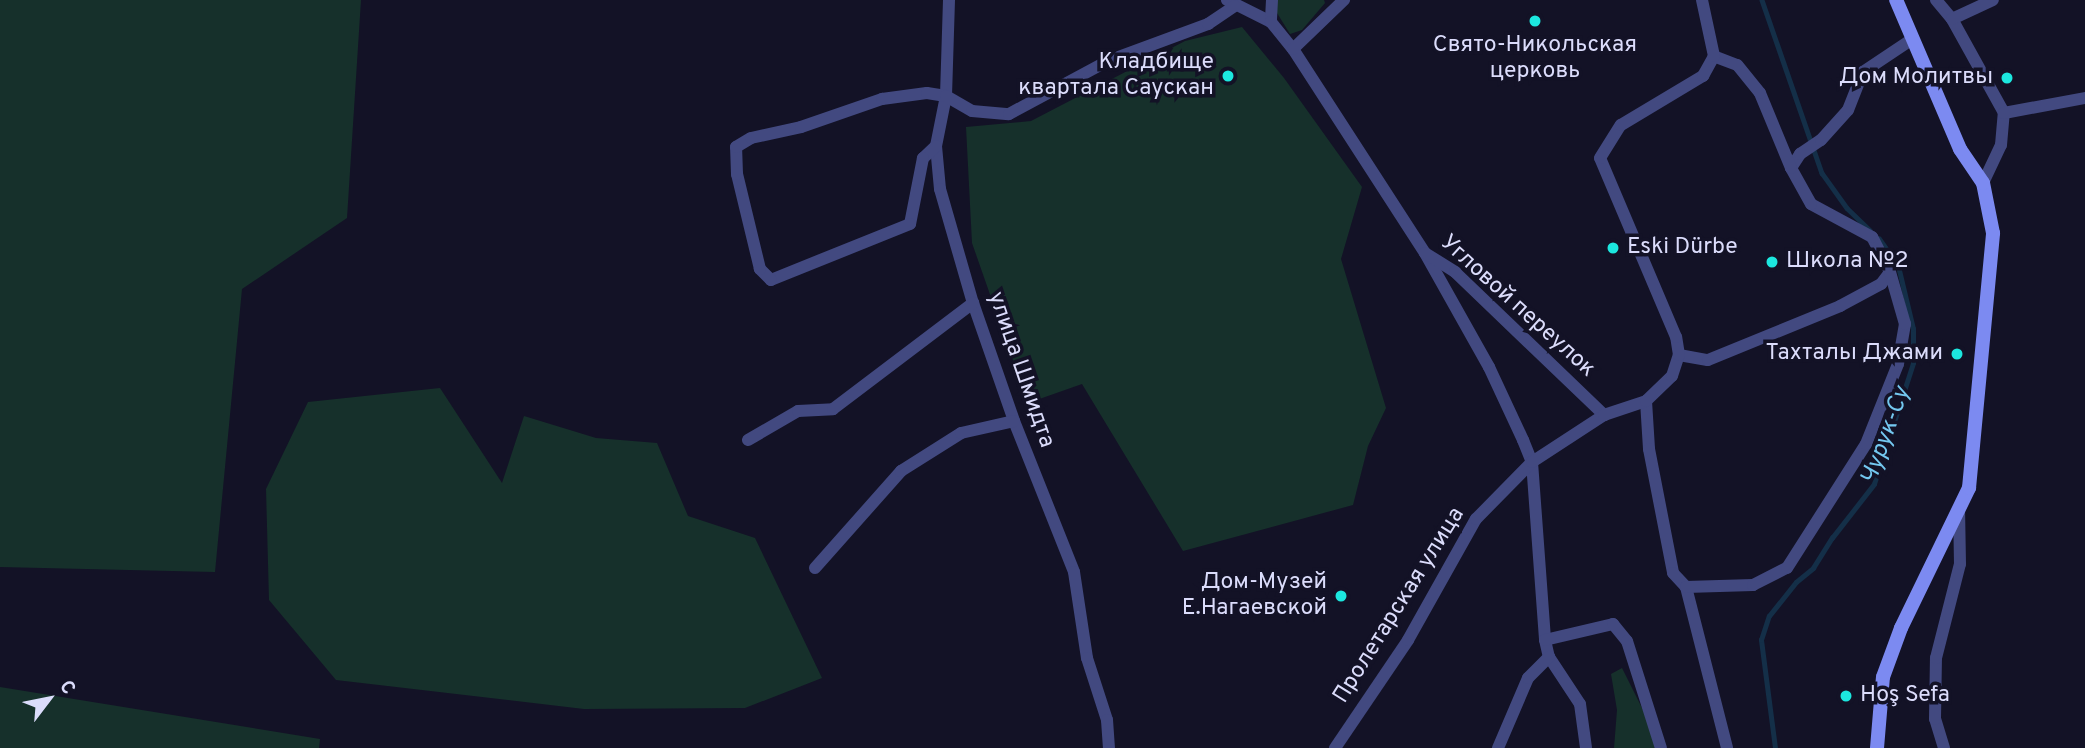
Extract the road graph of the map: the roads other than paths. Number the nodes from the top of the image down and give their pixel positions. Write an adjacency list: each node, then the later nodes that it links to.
1 (949, 0): 14 (street, улица Шмидта)
2 (1272, 0): 10 (street)
3 (1344, 0): 12 (street)
4 (1702, 0): 13 (street)
5 (1896, 0): 11 (main road)
6 (1936, 0): 9 (street)
7 (1993, 0): 9 (street)
8 (1231, 3): 10 (street); 14 (street)
9 (1952, 19): 16 (street)
10 (1271, 22): 12 (street, Угловой переулок)
11 (1911, 40): 18 (street); 19 (main road)
12 (1293, 49): 20 (street, Угловой переулок)
13 (1714, 56): 18 (street); 23 (street)
14 (946, 96): 17 (street, улица Шмидта); 17 (street)
15 (2085, 97): 16 (street)
16 (2004, 113): 19 (street)
17 (936, 146): 22 (street, улица Шмидта)
18 (1791, 168): 21 (street)
19 (1983, 183): 29 (main road)
20 (1425, 253): 25 (street, Угловой переулок); 28 (street)
21 (1890, 272): 23 (street); 31 (street)
22 (973, 303): 26 (street, улица Шмидта); 27 (street)
23 (1678, 355): 24 (street)
24 (1646, 401): 25 (street, Пролетарская улица); 31 (street)
25 (1604, 415): 28 (street, Пролетарская улица)
26 (1014, 421): 30 (street); 34 (street, улица Шмидта)
27 (748, 440)
28 (1532, 462): 32 (street); 35 (street, Пролетарская улица)
29 (1959, 505): 40 (main road); 41 (street)
30 (815, 568)
31 (1686, 587): 39 (street)
32 (1545, 640): 33 (street); 38 (street)
33 (1549, 657): 36 (street); 37 (street)
34 (1110, 748)
35 (1335, 748)
36 (1498, 748)
37 (1586, 748)
38 (1661, 748)
39 (1727, 748)
40 (1877, 748)
41 (1944, 748)

